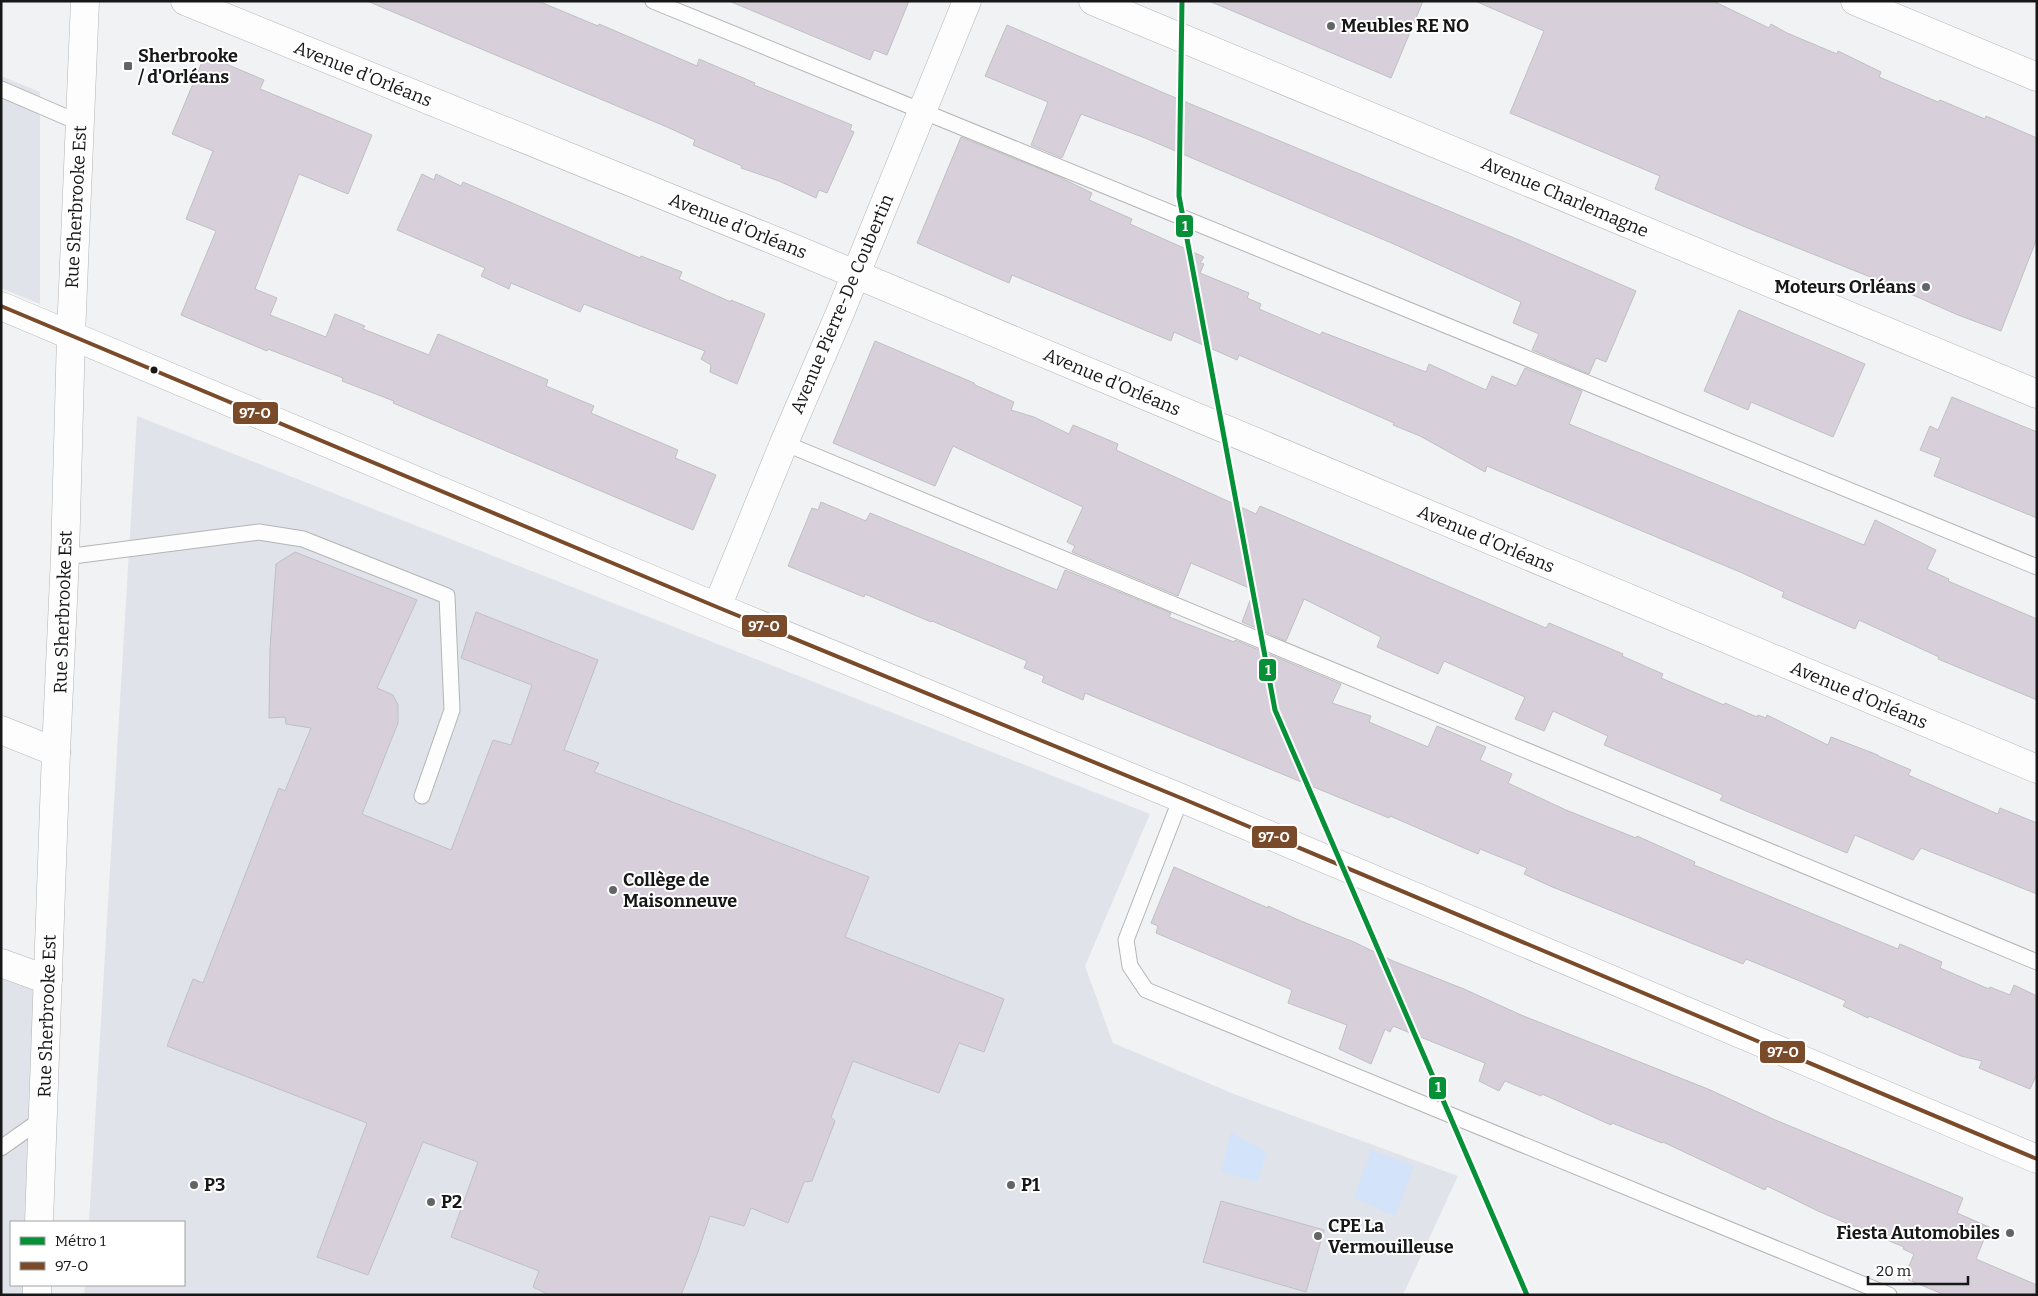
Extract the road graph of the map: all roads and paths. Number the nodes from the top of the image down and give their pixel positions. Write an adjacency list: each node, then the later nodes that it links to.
1 (85, 1): 10 (street, Rue Sherbrooke Est)
2 (185, 1): 11 (street, Avenue d'Orléans)
3 (653, 1): 9 (lane)
4 (967, 1): 9 (street, Avenue Pierre-De Coubertin)
5 (1093, 1): 14 (street, Avenue Charlemagne)
6 (1855, 1): 7 (street)
7 (2037, 77)
8 (1, 89): 10 (lane)
9 (922, 111): 11 (street, Avenue Pierre-De Coubertin); 17 (lane)
10 (80, 123): 13 (street, Rue Sherbrooke Est)
11 (856, 275): 15 (street, Avenue Pierre-De Coubertin); 21 (street, Avenue d'Orléans)
12 (1, 306): 13 (street)
13 (71, 335): 16 (street, Rue Sherbrooke Est); 18 (street)
14 (2037, 394)
15 (784, 443): 18 (street, Avenue Pierre-De Coubertin); 24 (lane)
16 (65, 557): 20 (street, Rue Sherbrooke Est); 22 (lane)
17 (2037, 567)
18 (717, 607): 23 (street)
19 (1, 730): 20 (street)
20 (56, 752): 26 (street, Rue Sherbrooke Est)
21 (2037, 769)
22 (422, 796)
23 (1180, 798): 29 (street); 31 (lane)
24 (2037, 962)
25 (1, 963): 26 (street)
26 (48, 980): 27 (street, Rue Sherbrooke Est)
27 (42, 1119): 28 (lane); 30 (street, Rue Sherbrooke Est)
28 (1, 1148)
29 (2037, 1159)
30 (39, 1221)
31 (1889, 1295)

